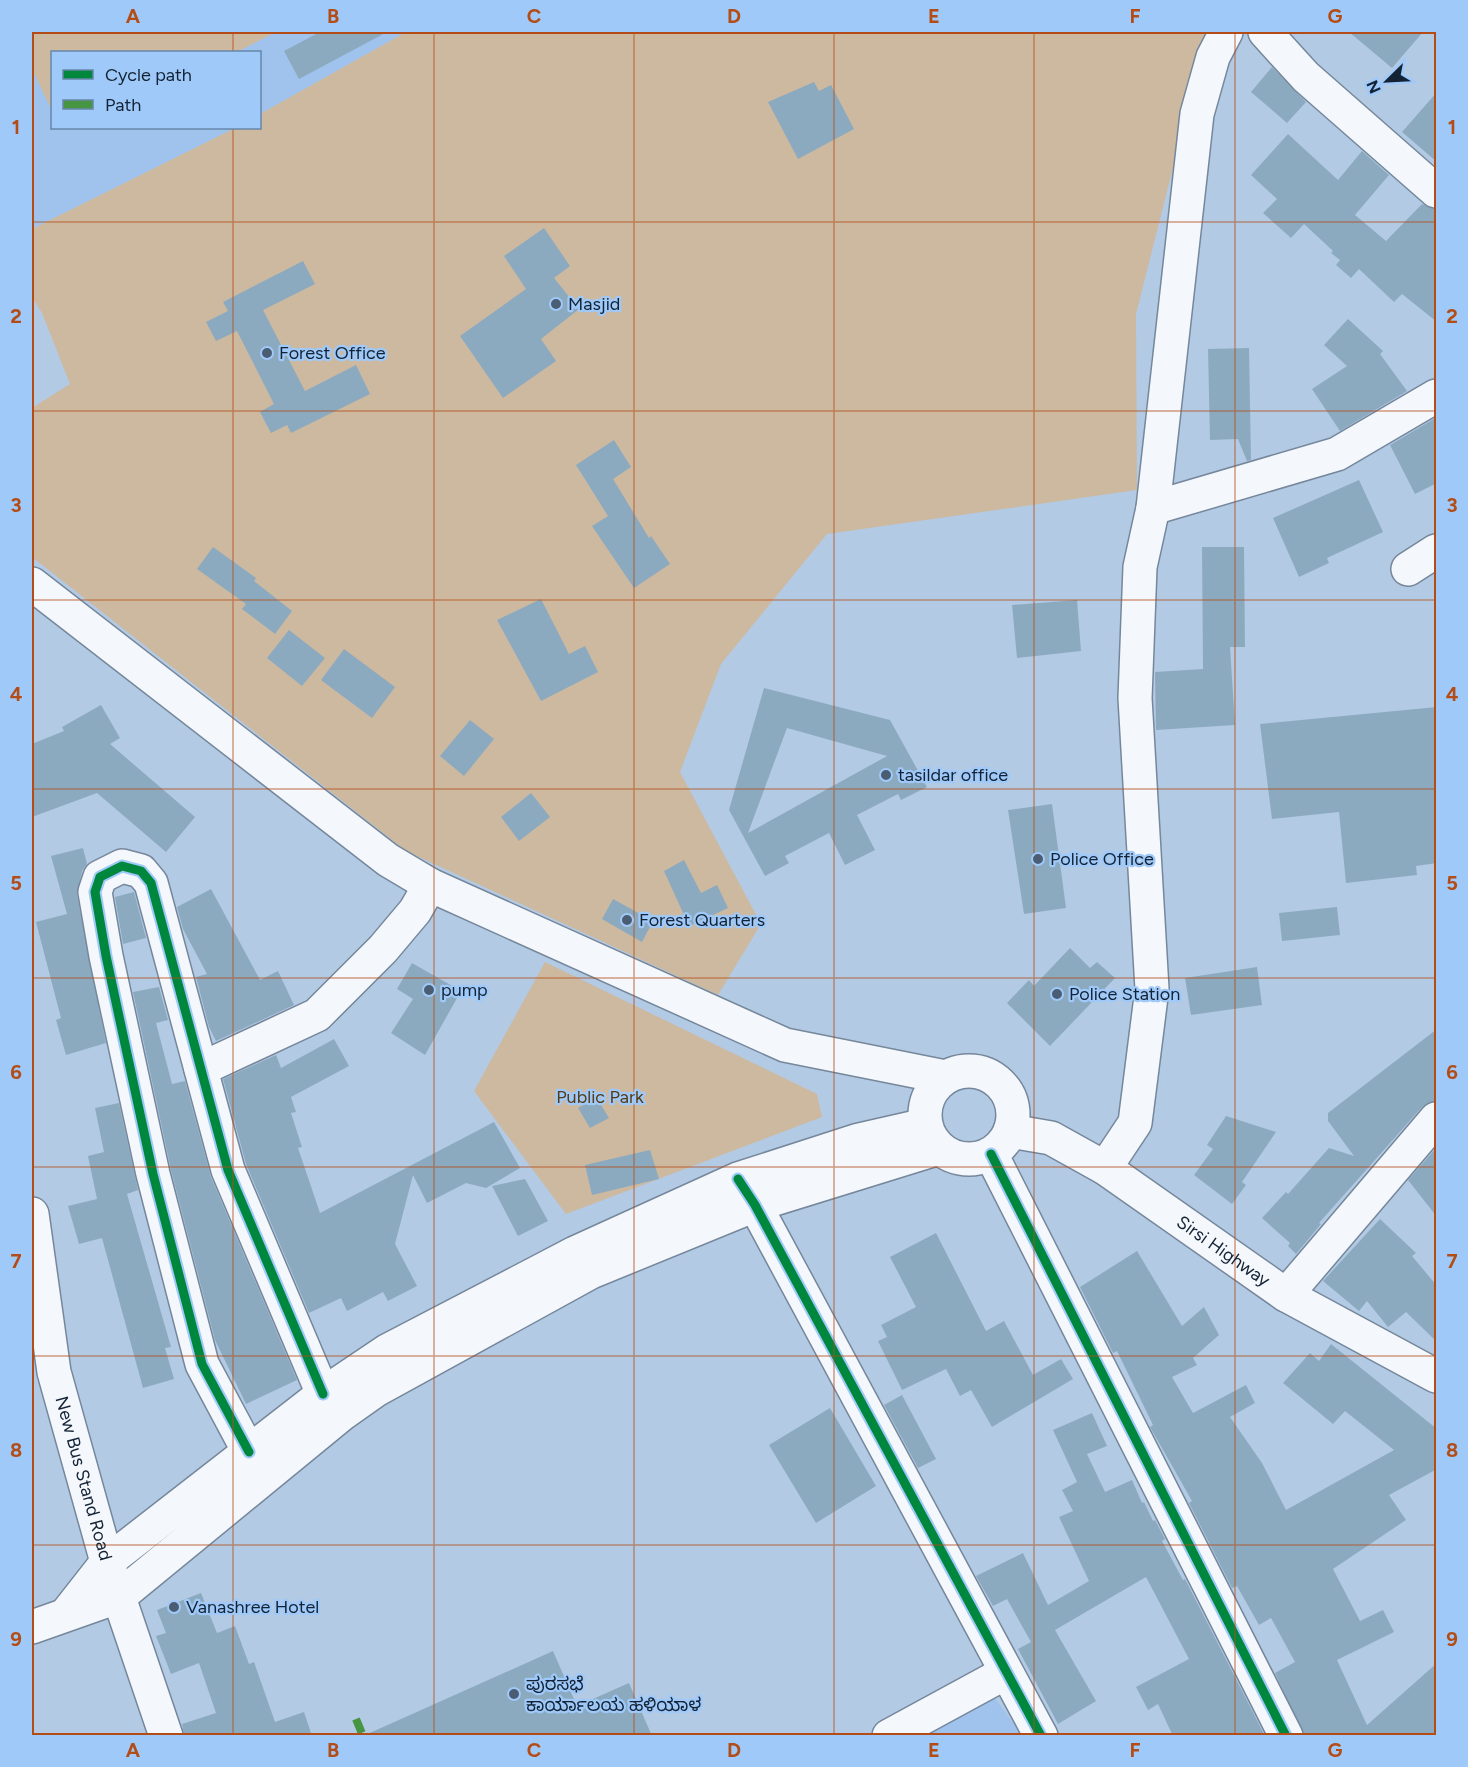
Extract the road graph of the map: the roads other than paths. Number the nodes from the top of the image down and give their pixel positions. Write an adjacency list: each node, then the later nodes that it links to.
1 (1226, 32): 5 (main road)
2 (1265, 32): 3 (main road)
3 (1437, 191)
4 (1437, 396): 5 (main road)
5 (1154, 508): 15 (main road)
6 (1437, 551): 7 (main road)
7 (1408, 569)
8 (32, 584): 9 (main road)
9 (430, 885): 10 (main road); 11 (main road)
10 (201, 1069): 21 (main road); 22 (main road)
11 (945, 1077): 13 (main road); 14 (main road)
12 (1437, 1119): 18 (main road)
13 (932, 1137): 14 (main road); 16 (main road)
14 (1000, 1142): 15 (main road, Sirsi Highway); 31 (main road)
15 (1104, 1168): 18 (main road, Sirsi Highway)
16 (746, 1192): 21 (main road); 24 (main road); 27 (main road)
17 (32, 1214): 19 (main road, New Bus Stand Road)
18 (1286, 1295): 20 (main road, Sirsi Highway)
19 (41, 1354): 23 (main road, New Bus Stand Road)
20 (1437, 1376)
21 (323, 1394): 22 (main road)
22 (249, 1452): 23 (main road)
23 (107, 1562): 24 (main road, New Bus Stand Road); 25 (main road)
24 (120, 1596): 25 (main road); 28 (main road, New Bus Stand Road)
25 (67, 1613): 26 (main road)
26 (32, 1627)
27 (1005, 1673): 29 (main road); 30 (main road)
28 (166, 1736)
29 (889, 1736)
30 (1041, 1736)
31 (1286, 1736)

